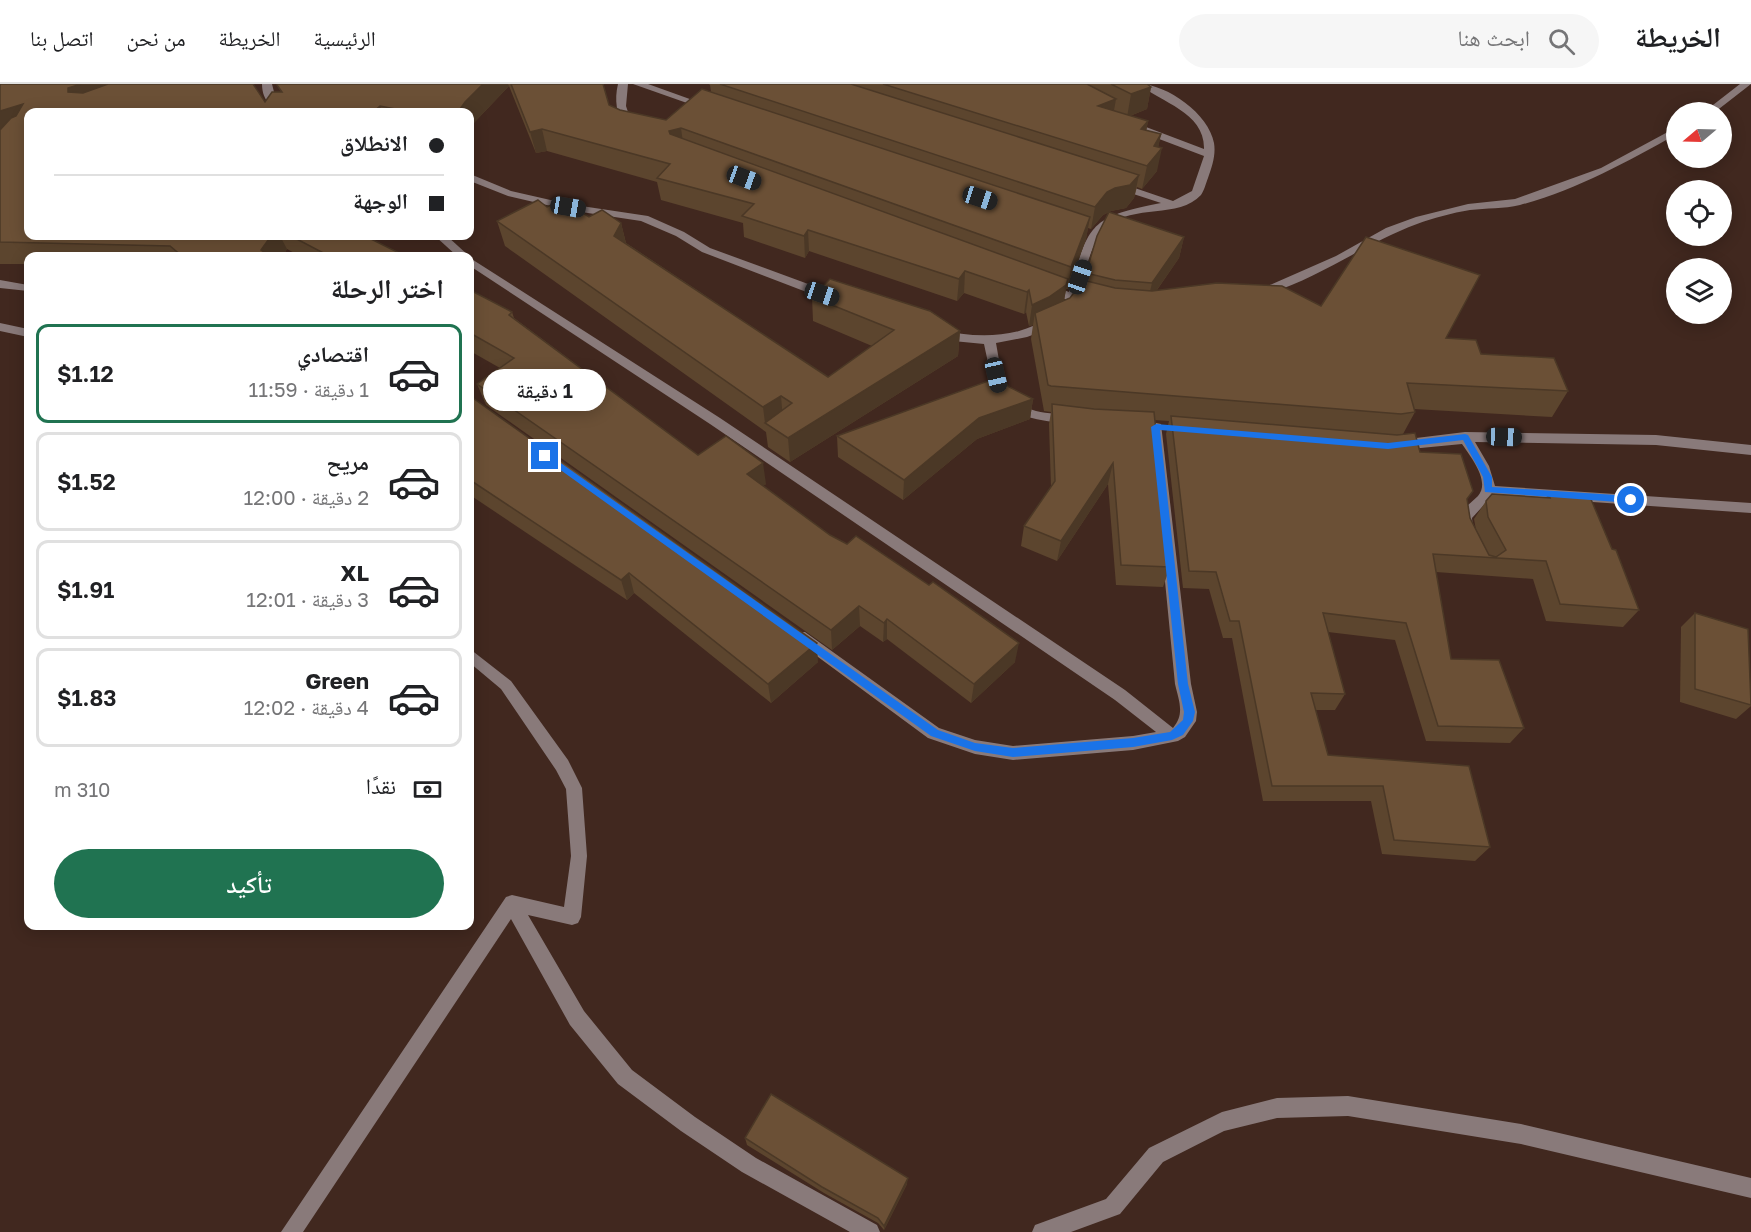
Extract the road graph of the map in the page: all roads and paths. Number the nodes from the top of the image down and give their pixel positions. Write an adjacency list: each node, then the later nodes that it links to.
1 (267, 84): 7 (street)
2 (623, 84): 10 (street)
3 (638, 84): 8 (street)
4 (1144, 84): 12 (street)
5 (1746, 84): 6 (street)
6 (1722, 102)
7 (280, 108)
8 (718, 111)
9 (1127, 123): 12 (street)
10 (628, 127)
11 (1666, 136): 24 (street)
12 (1210, 155): 15 (street)
13 (474, 179): 26 (street)
14 (1109, 183): 15 (street)
15 (1176, 204): 17 (street)
16 (1082, 232): 17 (street)
17 (1094, 236): 25 (street)
18 (445, 240): 19 (street)
19 (459, 252)
20 (474, 264): 41 (street)
21 (0, 284): 23 (street)
22 (1039, 285): 25 (street)
23 (24, 287)
24 (1247, 295)
25 (1077, 299): 30 (street)
26 (847, 303)
27 (0, 327): 29 (street)
28 (924, 329): 30 (street)
29 (24, 332)
30 (989, 341): 31 (street)
31 (1079, 421)
32 (1156, 427): 41 (street)
33 (1465, 437): 34 (street); 35 (street); 36 (street)
34 (1388, 446)
35 (1751, 450)
36 (1488, 490): 37 (street); 38 (street)
37 (1751, 508)
38 (1473, 546)
39 (788, 627): 41 (street)
40 (474, 658): 42 (street)
41 (1172, 736)
42 (512, 903): 44 (street); 45 (street)
43 (1751, 1188): 46 (street)
44 (291, 1232)
45 (870, 1232)
46 (1042, 1232)

